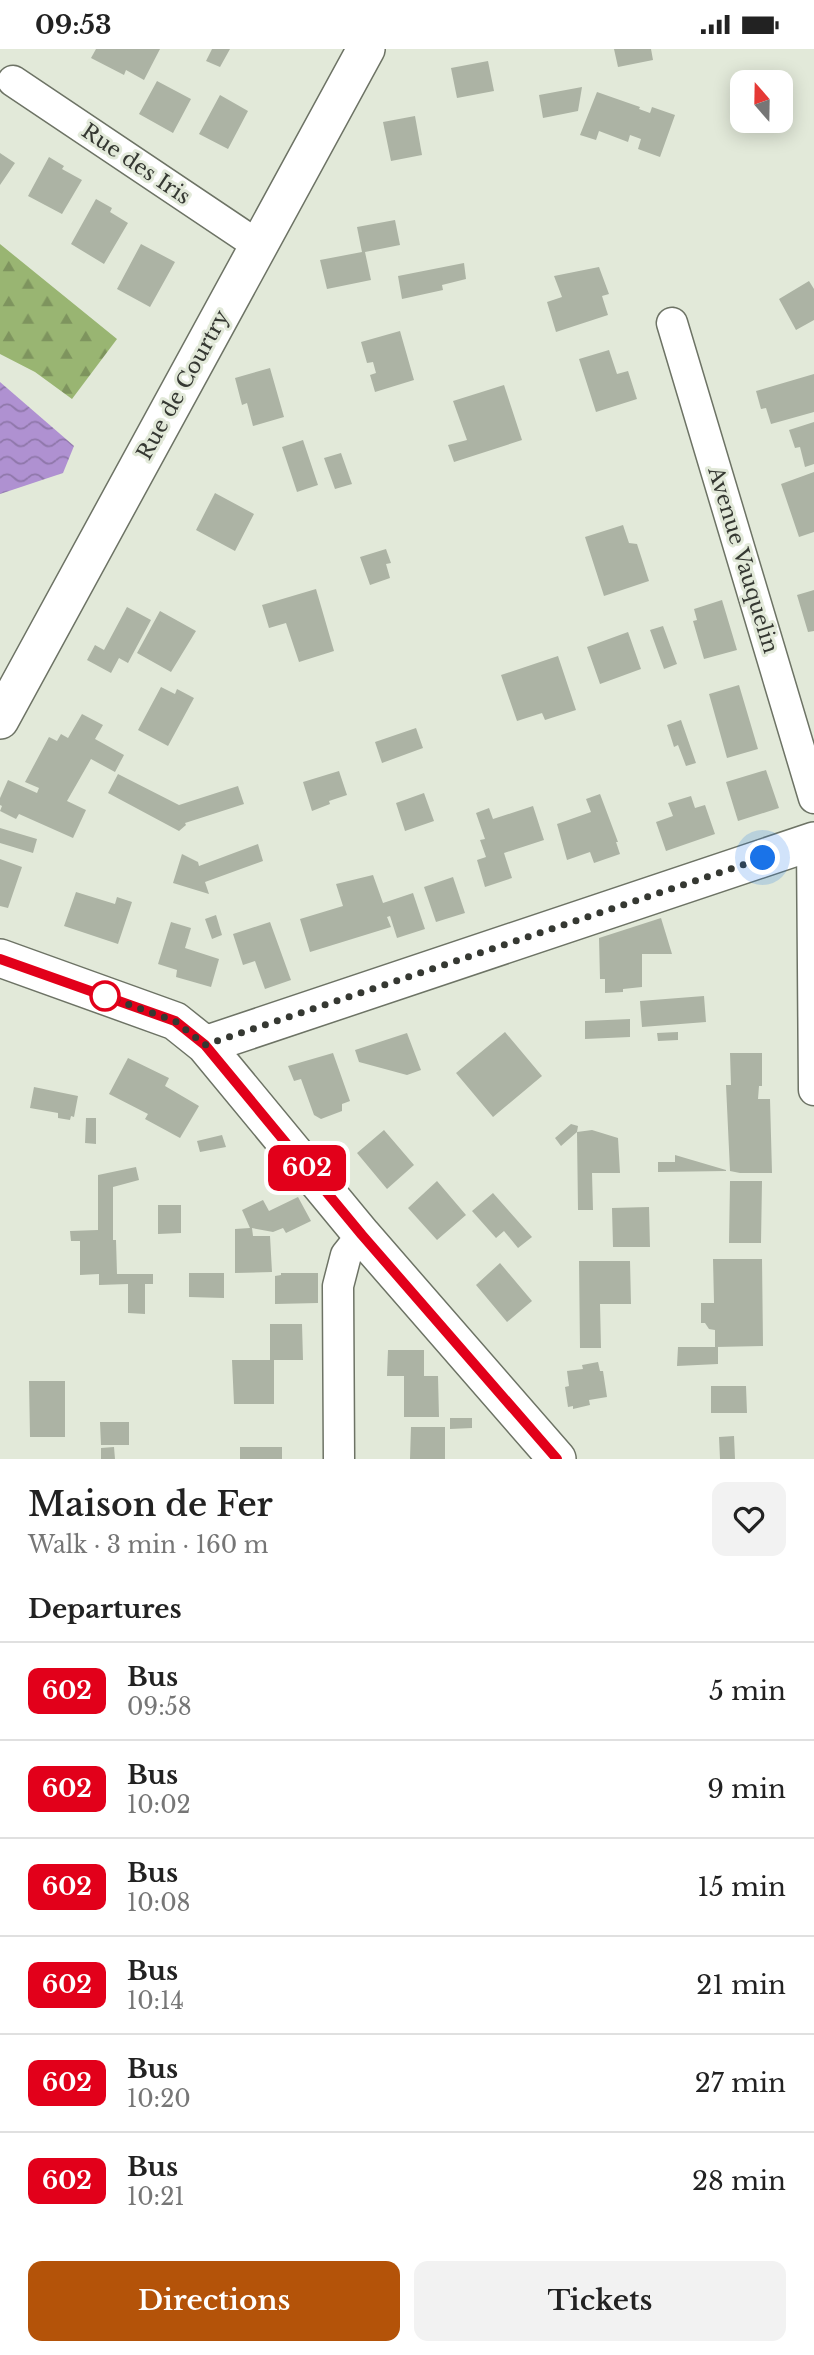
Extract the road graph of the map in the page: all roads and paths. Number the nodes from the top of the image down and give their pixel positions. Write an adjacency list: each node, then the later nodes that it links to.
1 (366, 49): 3 (street, Rue de Courtry)
2 (13, 81): 3 (street, Rue des Iris)
3 (259, 246): 5 (street, Rue de Courtry)
4 (672, 323): 6 (street, Avenue Vauquelin)
5 (0, 720)
6 (814, 798)
7 (813, 841): 9 (street); 10 (street)
8 (0, 958): 9 (street)
9 (205, 1045): 11 (street)
10 (814, 1090)
11 (362, 1235): 12 (street); 13 (street)
12 (339, 1459)
13 (557, 1459)

